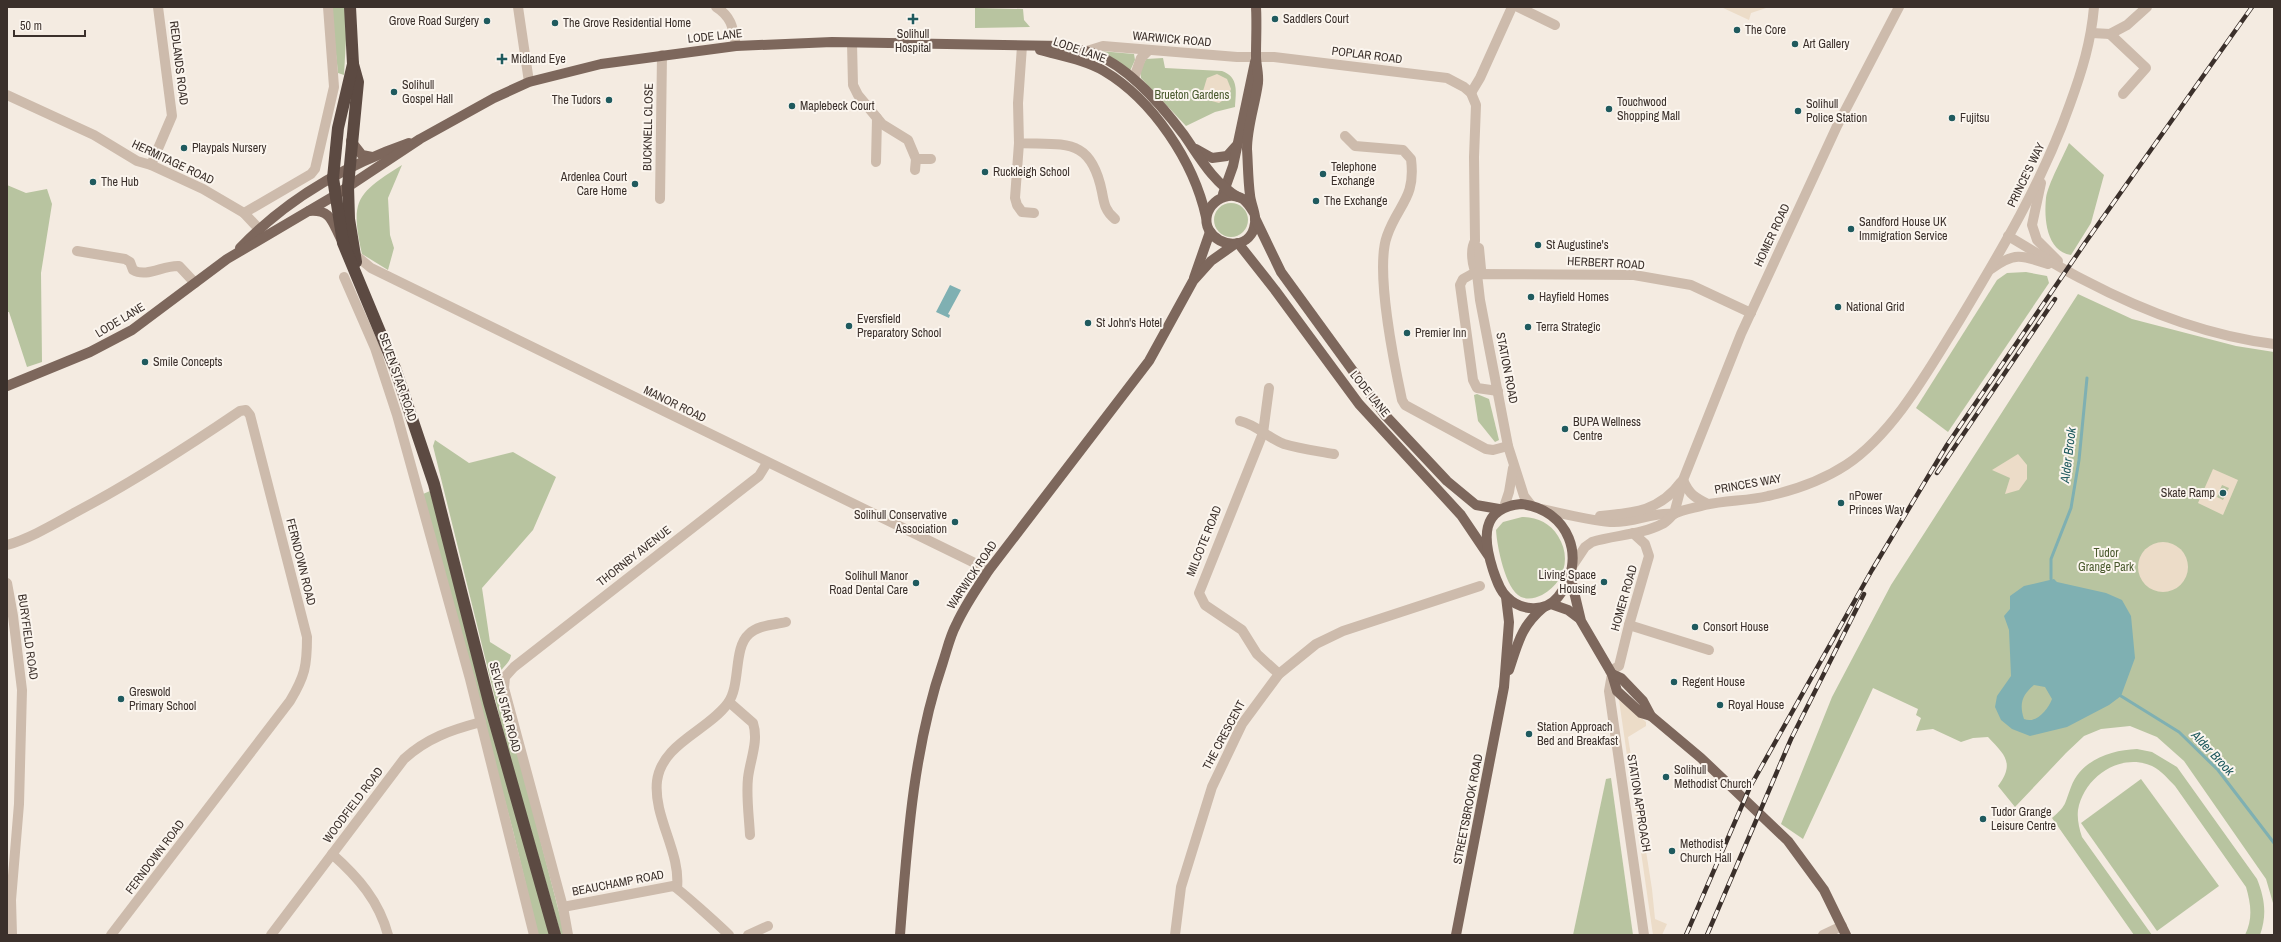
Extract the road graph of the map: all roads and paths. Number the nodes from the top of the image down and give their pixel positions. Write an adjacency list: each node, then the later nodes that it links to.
1 (158, 7): 40 (street, REDLANDS ROAD)
2 (328, 7): 49 (street)
3 (350, 7): 22 (highway)
4 (518, 7): 24 (street)
5 (716, 7): 16 (street)
6 (1256, 7): 21 (main road)
7 (1512, 7): 25 (street)
8 (1518, 7): 12 (street)
9 (1898, 7): 68 (street, HOMER ROAD)
10 (2094, 7): 13 (street, PRINCE'S WAY)
11 (2147, 7): 14 (street)
12 (1555, 25)
13 (2092, 32): 14 (street); 38 (street, PRINCE'S WAY)
14 (2110, 34): 26 (street)
15 (852, 43): 16 (main road, LODE LANE); 17 (main road, LODE LANE); 28 (street)
16 (736, 46): 20 (main road, LODE LANE)
17 (1025, 46): 19 (main road, LODE LANE); 33 (street); 53 (main road, LODE LANE)
18 (1149, 50): 19 (street, WARWICK ROAD); 21 (street, WARWICK ROAD); 23 (street)
19 (1087, 51): 23 (main road, LODE LANE)
20 (662, 55): 24 (main road, LODE LANE); 47 (street, BUCKNELL CLOSE)
21 (1256, 56): 25 (street, POPLAR ROAD); 34 (main road); 51 (main road)
22 (353, 64): 31 (highway, SEVEN STAR ROAD); 43 (highway, SEVEN STAR ROAD)
23 (1134, 78): 32 (main road, LODE LANE)
24 (529, 82): 30 (main road, LODE LANE)
25 (1470, 93): 63 (street, STATION ROAD)
26 (2123, 94)
27 (7, 95): 40 (street, HERMITAGE ROAD)
28 (877, 118): 36 (street); 39 (street)
29 (1345, 136): 76 (street)
30 (420, 139): 35 (main road, LODE LANE); 44 (main road, LODE LANE)
31 (351, 141): 35 (main road); 41 (highway, SEVEN STAR ROAD)
32 (1187, 141): 34 (main road); 45 (main road, LODE LANE)
33 (1019, 143): 50 (street); 52 (street)
34 (1238, 144): 45 (main road)
35 (372, 157): 41 (main road, LODE LANE)
36 (916, 159): 37 (street); 42 (street)
37 (931, 159)
38 (2048, 160): 55 (street, PRINCE'S WAY); 62 (street)
39 (876, 162)
40 (151, 165): 49 (street, HERMITAGE ROAD)
41 (348, 168): 43 (main road, LODE LANE); 44 (highway, SEVEN STAR ROAD)
42 (915, 170)
43 (332, 178): 46 (highway, SEVEN STAR ROAD); 54 (main road, LODE LANE)
44 (348, 186): 46 (main road, LODE LANE); 59 (highway, SEVEN STAR ROAD)
45 (1223, 193): 51 (main road); 53 (main road)
46 (334, 196): 48 (main road, LODE LANE); 56 (highway, SEVEN STAR ROAD)
47 (660, 199)
48 (308, 211): 56 (main road); 60 (main road, LODE LANE)
49 (244, 213): 54 (street, HERMITAGE ROAD)
50 (1034, 213)
51 (1255, 216): 57 (main road); 85 (main road, LODE LANE)
52 (1115, 219)
53 (1208, 227): 57 (main road); 66 (main road, WARWICK ROAD)
54 (259, 229): 60 (main road, LODE LANE)
55 (2008, 236): 61 (street, PRINCE'S WAY); 62 (street)
56 (343, 243): 64 (highway, SEVEN STAR ROAD)
57 (1237, 244): 66 (main road, WARWICK ROAD); 90 (main road, LODE LANE)
58 (77, 251): 67 (street)
59 (354, 254): 64 (highway, SEVEN STAR ROAD); 78 (street, MANOR ROAD)
60 (234, 255): 67 (main road, LODE LANE)
61 (1988, 271): 62 (street); 75 (street, PRINCE'S WAY)
62 (2068, 271): 69 (street)
63 (1478, 274): 68 (street, HERBERT ROAD); 72 (street, STATION ROAD); 72 (street)
64 (358, 275): 81 (highway, SEVEN STAR ROAD)
65 (344, 277): 82 (street, SEVEN STAR ROAD)
66 (1193, 281): 91 (main road, WARWICK ROAD)
67 (195, 283): 70 (main road, LODE LANE)
68 (1751, 313): 80 (street, HOMER ROAD)
69 (2274, 344)
70 (7, 386)
71 (1269, 388): 74 (street, MILCOTE ROAD)
72 (1498, 390): 76 (street, STATION ROAD)
73 (1240, 421): 74 (street)
74 (1263, 433): 77 (street); 103 (street, MILCOTE ROAD)
75 (1881, 434): 83 (street, PRINCES WAY)
76 (1508, 446): 79 (street, STATION ROAD)
77 (1334, 454)
78 (767, 463): 91 (street, MANOR ROAD); 101 (street, THORNBY AVENUE)
79 (1513, 467): 84 (street, STATION ROAD); 85 (street, STATION ROAD)
80 (1683, 480): 83 (street); 86 (street, HOMER ROAD); 87 (street)
81 (434, 484): 82 (street); 118 (highway, SEVEN STAR ROAD)
82 (419, 489): 106 (street, SEVEN STAR ROAD)
83 (1708, 504): 86 (street, PRINCES WAY)
84 (1536, 507): 85 (main road); 87 (street, PRINCES WAY); 92 (main road)
85 (1501, 508): 90 (main road)
86 (1674, 514): 87 (street, PRINCES WAY); 88 (street, PRINCES WAY)
87 (1586, 518)
88 (1633, 533): 92 (street, PRINCES WAY); 99 (street, HOMER ROAD)
89 (7, 545): 114 (street, FERNDOWN ROAD)
90 (1488, 555): 95 (main road)
91 (989, 570): 122 (main road, WARWICK ROAD)
92 (1571, 570): 96 (main road); 97 (main road)
93 (7, 583): 113 (street, BURYFIELD ROAD)
94 (1480, 586): 103 (street, THE CRESCENT)
95 (1506, 597): 96 (main road); 104 (main road, STREETSBROOK ROAD)
96 (1548, 605): 97 (main road); 104 (main road, STREETSBROOK ROAD)
97 (1581, 621): 102 (main road)
98 (786, 622): 105 (street)
99 (1628, 625): 100 (street); 102 (street, HOMER ROAD)
100 (1709, 650)
101 (514, 667): 110 (street, SEVEN STAR ROAD)
102 (1611, 673): 112 (main road); 125 (street, STATION APPROACH)
103 (1279, 674): 123 (street, THE CRESCENT)
104 (1504, 687): 124 (main road, STREETSBROOK ROAD)
105 (729, 702): 107 (street); 109 (street, BEAUCHAMP ROAD)
106 (481, 722): 108 (street, WOODFIELD ROAD); 117 (street, SEVEN STAR ROAD)
107 (750, 835)
108 (332, 854): 115 (street, WOODFIELD ROAD); 116 (street)
109 (678, 888): 110 (street, BEAUCHAMP ROAD); 120 (street, BEAUCHAMP ROAD)
110 (563, 907): 119 (street, SEVEN STAR ROAD)
111 (768, 926): 121 (street)
112 (1844, 931): 126 (street)
113 (12, 935)
114 (111, 935)
115 (271, 935)
116 (388, 935)
117 (534, 935)
118 (555, 935)
119 (568, 935)
120 (729, 935)
121 (748, 935)
122 (900, 935)
123 (1176, 935)
124 (1456, 935)
125 (1644, 935)
126 (1823, 935)

